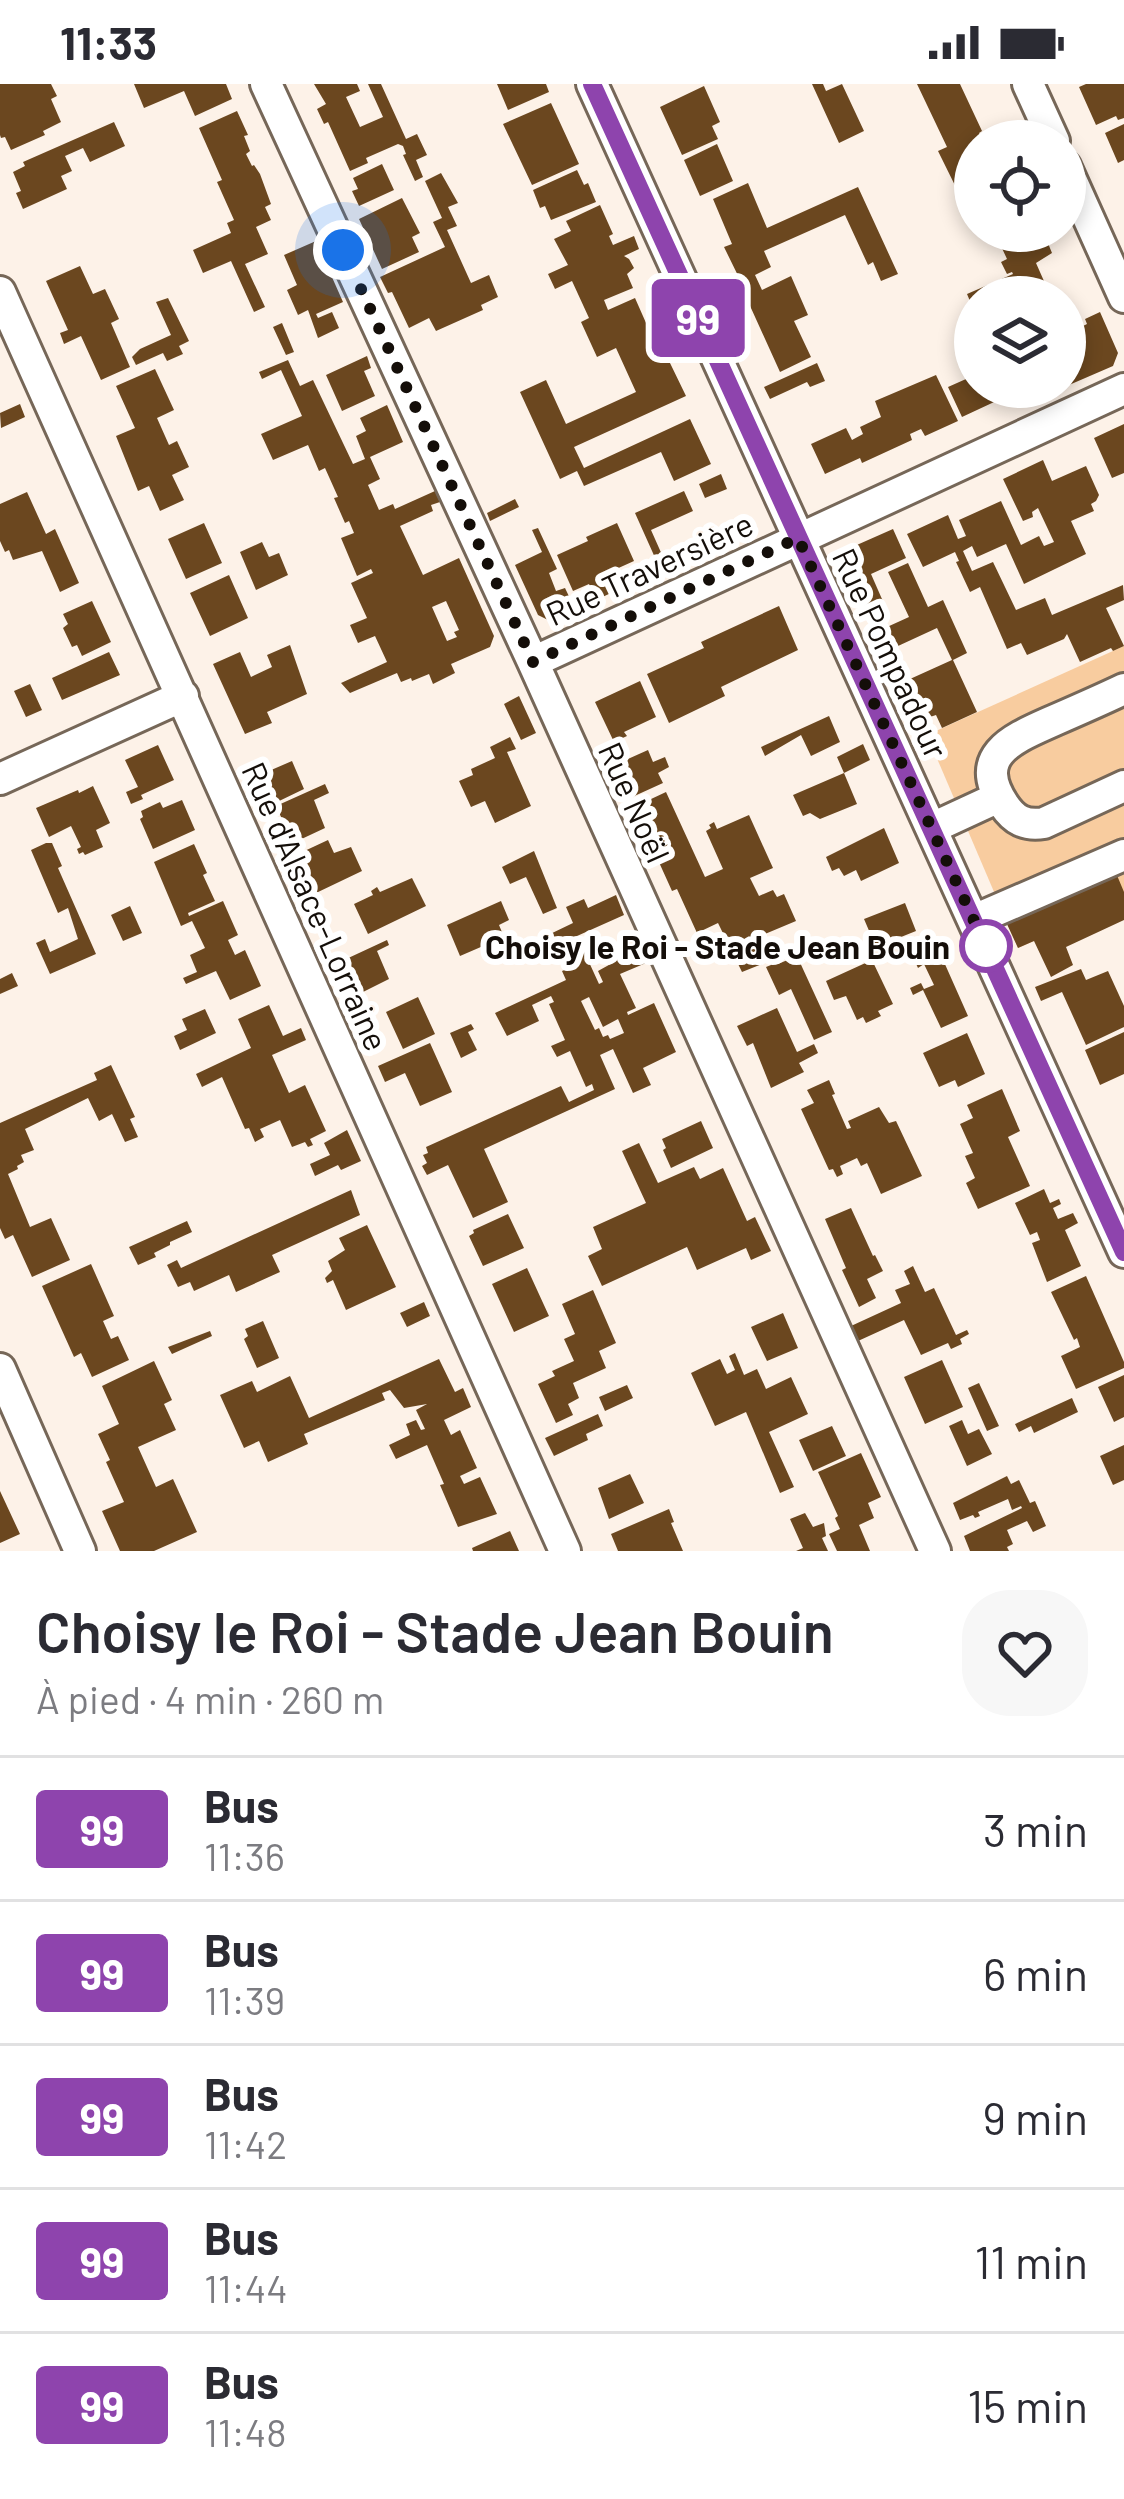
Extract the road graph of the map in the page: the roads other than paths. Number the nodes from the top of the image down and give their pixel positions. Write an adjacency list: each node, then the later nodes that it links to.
1 (266, 84): 10 (street, Rue Noël)
2 (592, 84): 9 (street, Rue Pompadour)
3 (1028, 84): 4 (street)
4 (1044, 120)
5 (1086, 213): 7 (street)
6 (0, 292): 12 (street, Rue d'Alsace-Lorraine)
7 (1124, 297)
8 (1124, 389): 9 (street, Rue Traversière)
9 (798, 538): 10 (street, Rue Traversière); 16 (street, Rue Pompadour)
10 (533, 662): 23 (street, Rue Noël)
11 (1124, 689): 15 (street)
12 (183, 696): 13 (street); 22 (street, Rue d'Alsace-Lorraine)
13 (0, 778)
14 (1124, 786): 15 (street)
15 (999, 797): 16 (street)
16 (932, 828): 18 (street, Rue Pompadour)
17 (1124, 854): 18 (street)
18 (974, 920): 19 (street, Rue Pompadour)
19 (1124, 1252)
20 (0, 1369): 21 (street)
21 (80, 1551)
22 (565, 1551)
23 (935, 1551)

